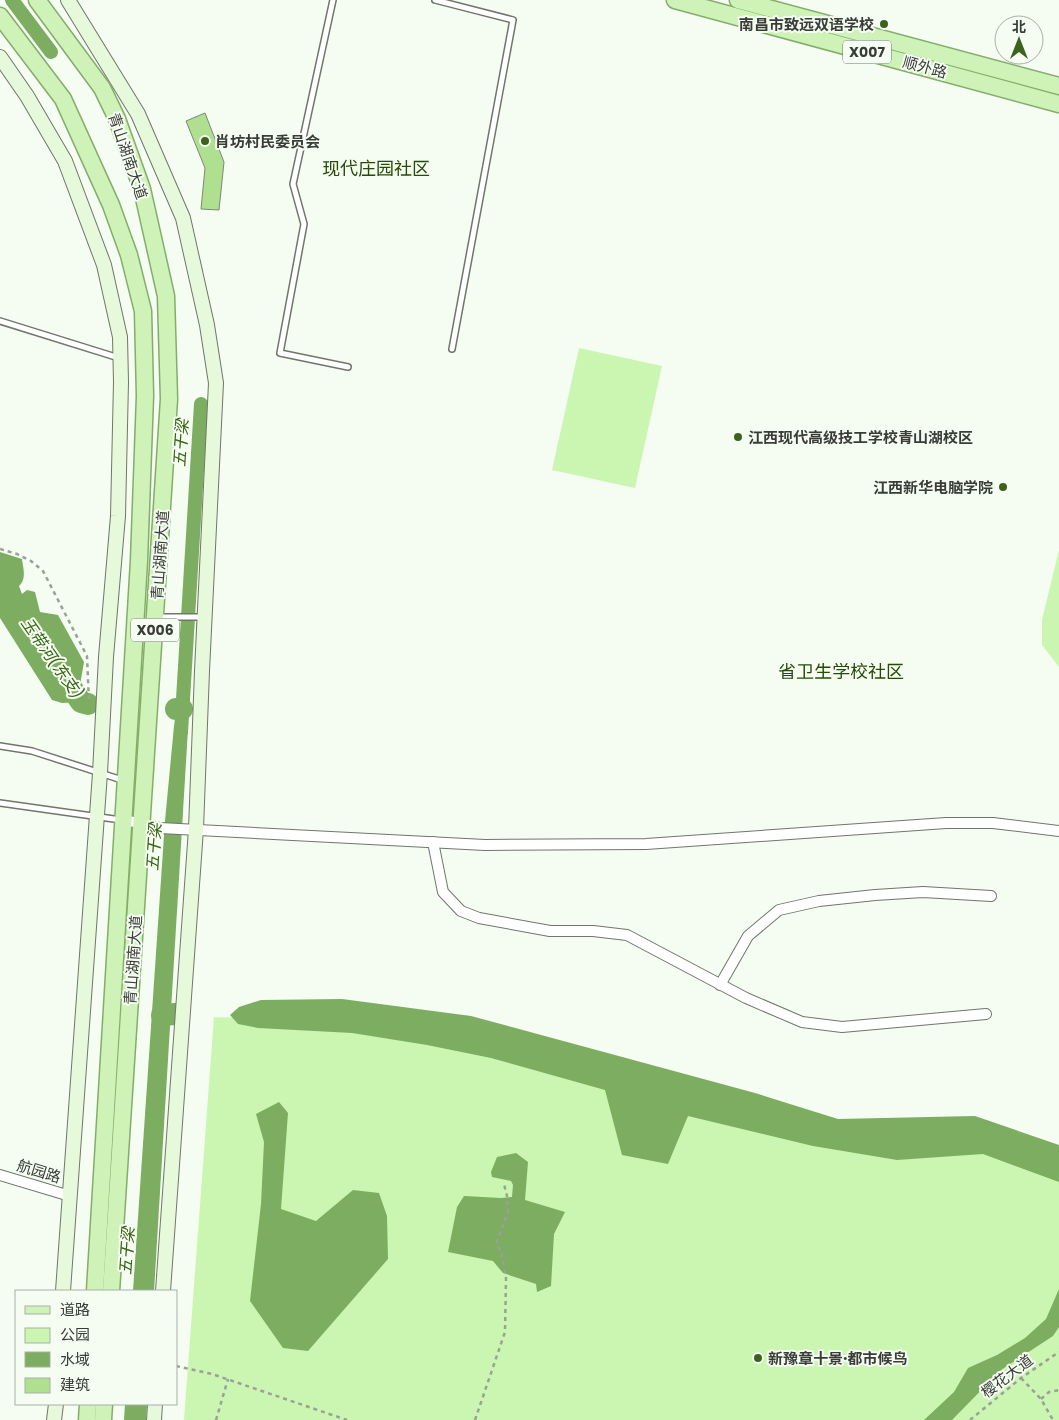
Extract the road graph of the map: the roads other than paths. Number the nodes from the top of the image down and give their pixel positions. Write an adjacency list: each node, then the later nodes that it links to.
1 (37, 0): 12 (main road, 青山湖南大道 / X006)
2 (68, 0): 11 (main road)
3 (333, 0): 16 (lane)
4 (435, 0): 14 (lane)
5 (675, 0): 10 (main road, 顺外路 / X007)
6 (738, 0): 9 (main road, 顺外路)
7 (0, 16): 21 (main road, 青山湖南大道 / X006)
8 (0, 57): 15 (main road)
9 (1059, 86)
10 (1059, 104)
11 (133, 106): 12 (street); 18 (main road)
12 (117, 119): 17 (main road, 青山湖南大道 / X006)
13 (0, 321): 15 (lane)
14 (452, 349)
15 (120, 358): 20 (main road)
16 (348, 367)
17 (163, 616): 18 (lane); 25 (main road, 青山湖南大道 / X006)
18 (204, 617): 26 (main road)
19 (0, 746): 20 (lane)
20 (100, 773): 21 (lane); 23 (main road)
21 (126, 781): 24 (main road, 青山湖南大道 / X006)
22 (0, 803): 23 (lane)
23 (97, 816): 24 (lane); 33 (main road)
24 (125, 820): 25 (street); 35 (main road, 青山湖南大道 / X006)
25 (141, 824): 26 (street); 36 (main road, 青山湖南大道 / X006)
26 (194, 829): 28 (street); 37 (main road)
27 (1059, 831): 28 (street)
28 (433, 842): 30 (street)
29 (991, 896): 30 (street)
30 (720, 985): 31 (street)
31 (986, 1014)
32 (0, 1175): 33 (street, 航园路)
33 (70, 1196): 34 (main road)
34 (64, 1290)
35 (95, 1290)
36 (111, 1290)
37 (163, 1290)
38 (56, 1405): 42 (main road)
39 (88, 1405): 43 (main road)
40 (104, 1405): 44 (main road)
41 (155, 1405): 45 (main road)
42 (54, 1420)
43 (87, 1420)
44 (103, 1420)
45 (154, 1420)

